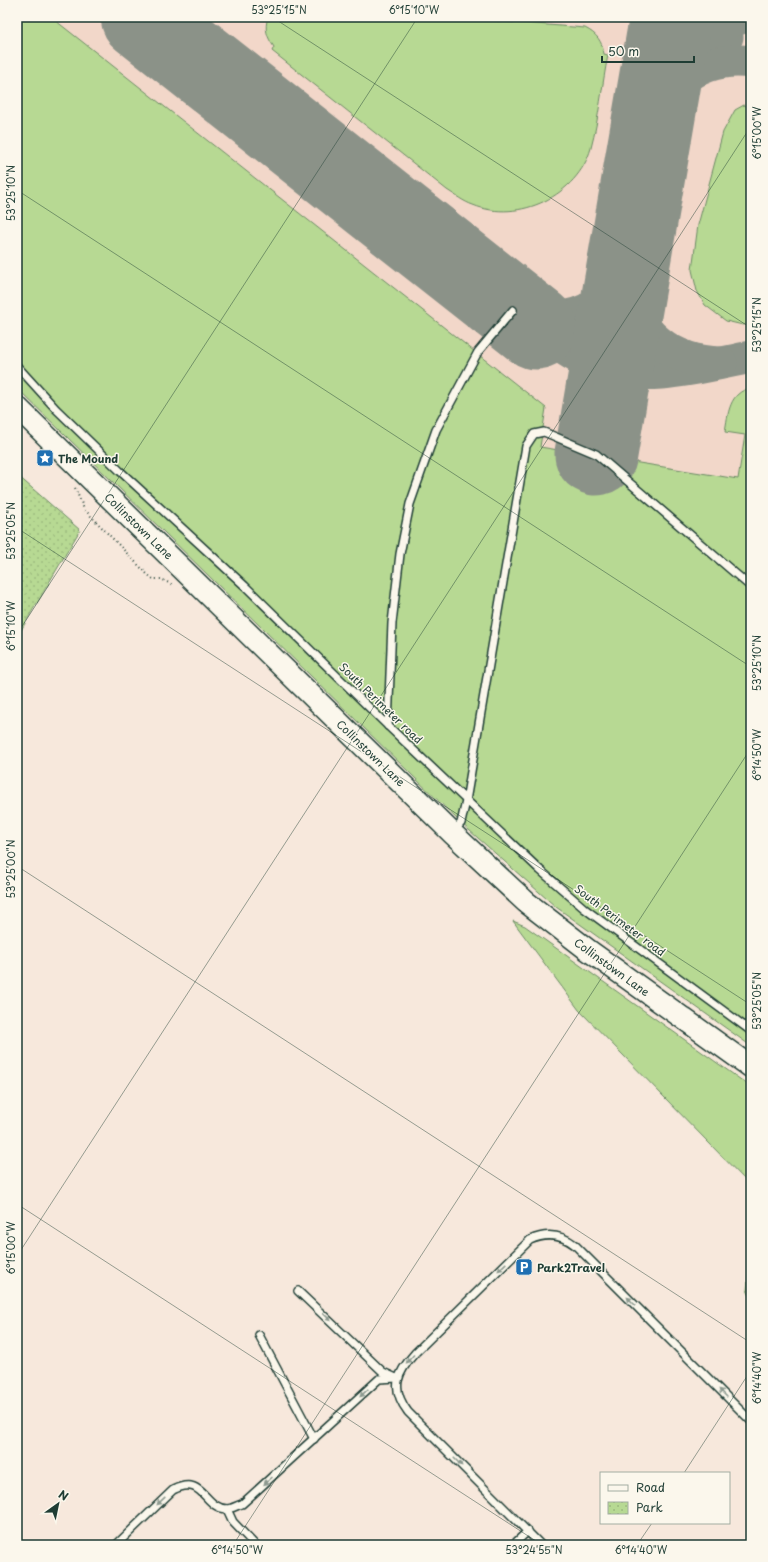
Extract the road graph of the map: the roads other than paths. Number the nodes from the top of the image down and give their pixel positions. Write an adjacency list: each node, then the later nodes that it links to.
1 (512, 310): 5 (lane)
2 (17, 366): 5 (lane, South Perimeter road)
3 (17, 406): 7 (street, Collinstown Lane)
4 (751, 587): 6 (lane)
5 (388, 726): 6 (lane, South Perimeter road)
6 (466, 801): 7 (lane); 8 (lane, South Perimeter road)
7 (452, 833): 9 (street, Collinstown Lane)
8 (751, 1031)
9 (751, 1067)
10 (298, 1291): 12 (lane, one-way to 12)
11 (259, 1335): 14 (lane)
12 (397, 1378): 13 (lane, one-way to 12); 14 (lane, one-way to 14); 16 (lane, one-way to 16)
13 (751, 1421)
14 (314, 1439): 15 (lane, one-way to 15)
15 (227, 1509): 17 (lane, one-way to 17); 18 (lane)
16 (528, 1531): 19 (lane); 20 (lane)
17 (116, 1545)
18 (255, 1545)
19 (513, 1545)
20 (541, 1545)

